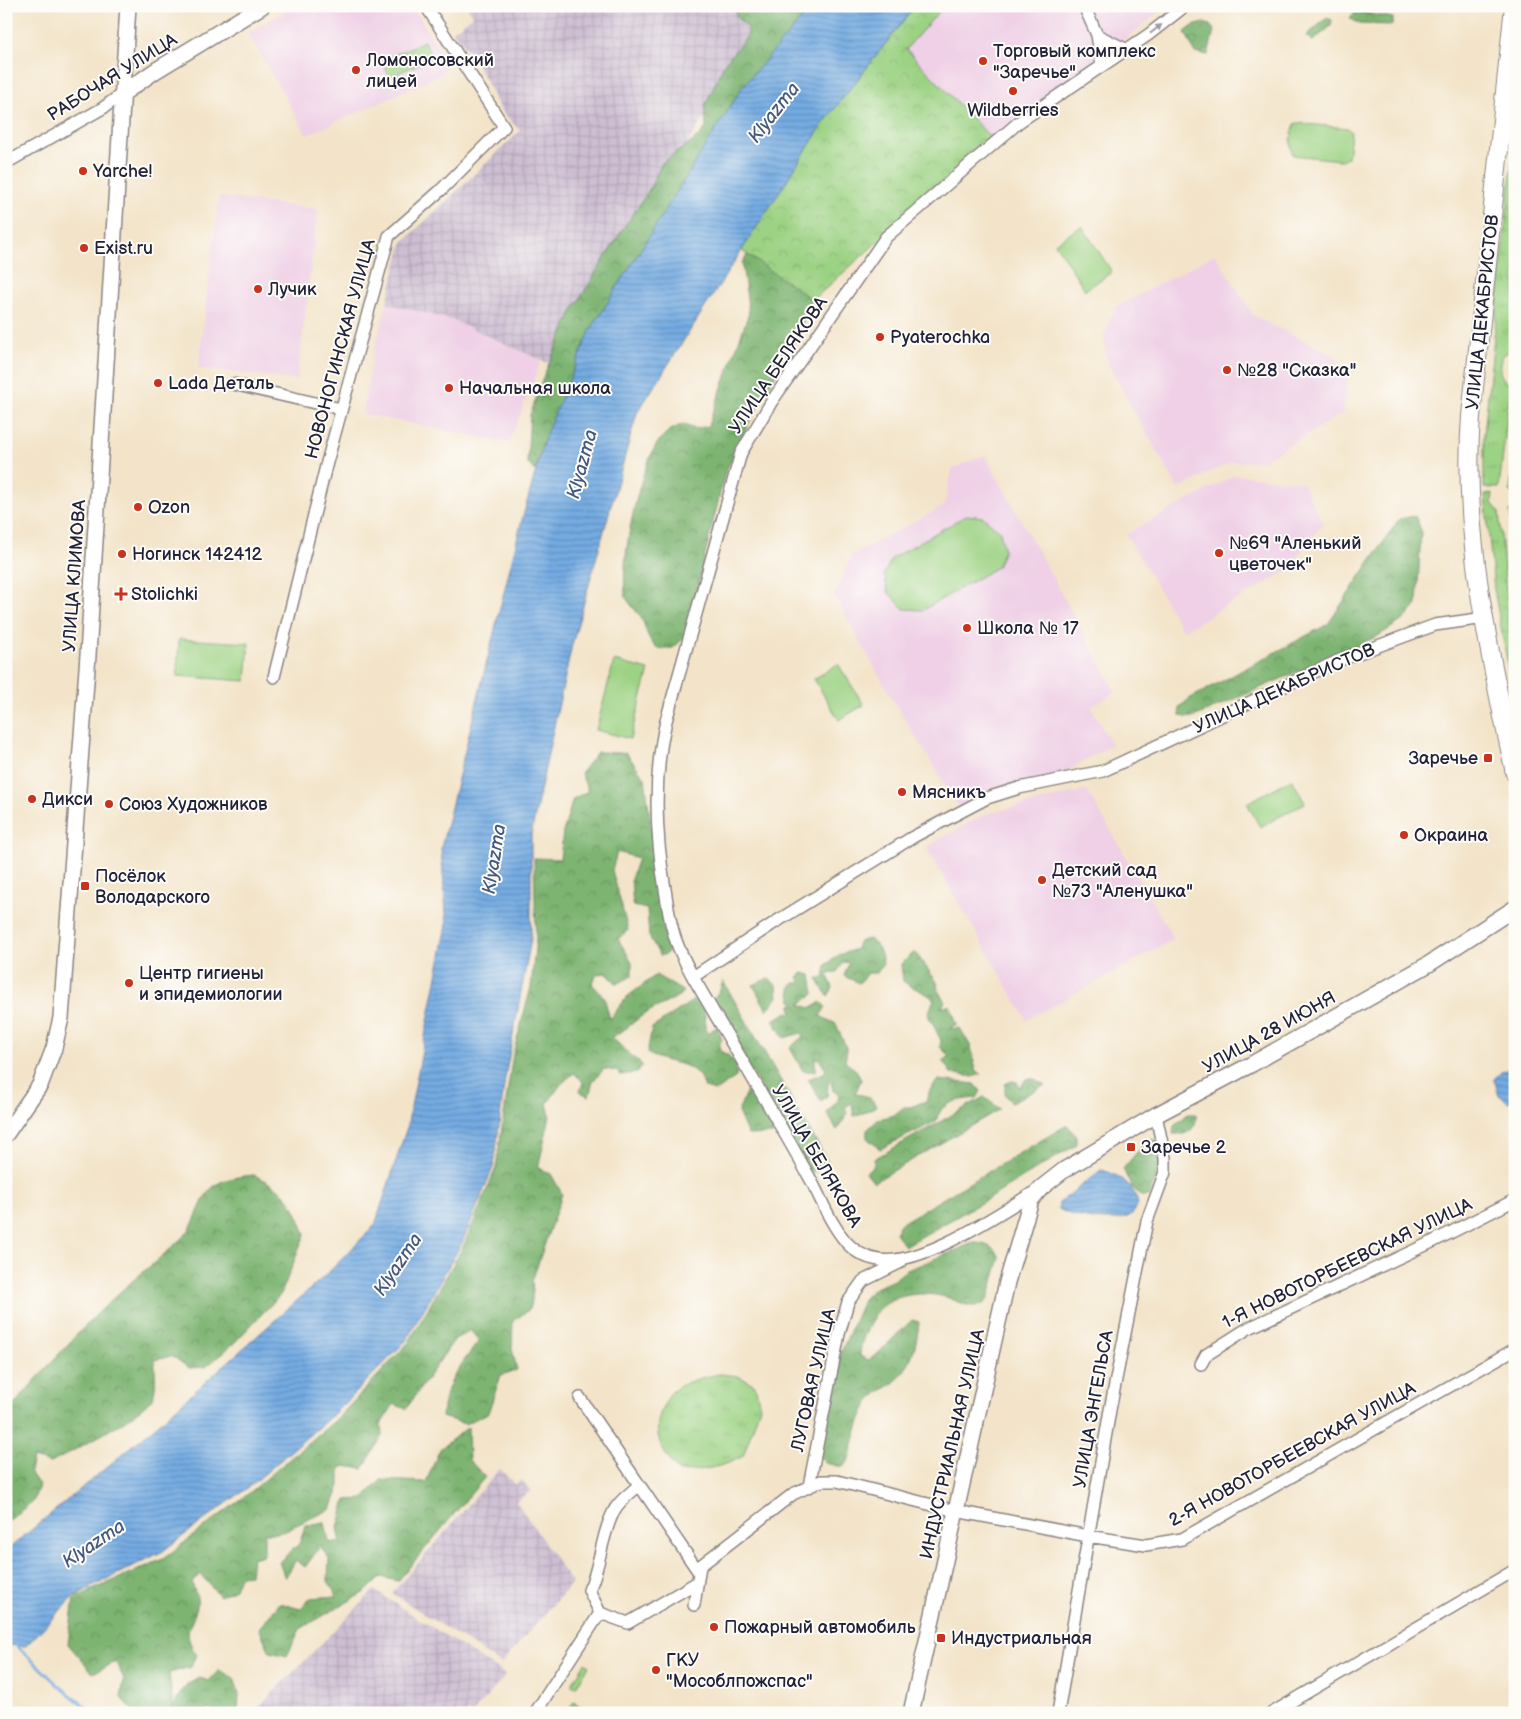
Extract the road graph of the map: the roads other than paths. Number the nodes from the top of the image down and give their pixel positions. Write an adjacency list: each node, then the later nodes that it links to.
1 (128, 6): 10 (main road, УЛИЦА КЛИМОВА)
2 (262, 6): 10 (main road, РАБОЧАЯ УЛИЦА)
3 (426, 6): 13 (street, НОВОНОГИНСКАЯ УЛИЦА)
4 (1084, 6): 7 (street)
5 (1185, 6): 8 (street, УЛИЦА БЕЛЯКОВА, one-way to 5)
6 (1514, 6): 14 (main road, УЛИЦА ДЕКАБРИСТОВ)
7 (1097, 35): 8 (street); 9 (street)
8 (1126, 50): 9 (street, УЛИЦА БЕЛЯКОВА)
9 (1102, 66): 18 (street, УЛИЦА БЕЛЯКОВА)
10 (122, 94): 11 (street, РАБОЧАЯ УЛИЦА); 20 (main road, УЛИЦА КЛИМОВА)
11 (6, 163)
12 (234, 384): 13 (street)
13 (341, 409): 15 (street, НОВОНОГИНСКАЯ УЛИЦА)
14 (1485, 618): 16 (main road, УЛИЦА ДЕКАБРИСТОВ); 18 (street, УЛИЦА ДЕКАБРИСТОВ)
15 (274, 678)
16 (1515, 773)
17 (1515, 908): 19 (main road, УЛИЦА 28 ИЮНЯ)
18 (693, 976): 23 (street, УЛИЦА БЕЛЯКОВА)
19 (1156, 1115): 21 (main road, УЛИЦА 28 ИЮНЯ); 30 (street, УЛИЦА ЭНГЕЛЬСА)
20 (6, 1134)
21 (1041, 1188): 23 (street, УЛИЦА БЕЛЯКОВА); 29 (main road, ИНДУСТРИАЛЬНАЯ УЛИЦА)
22 (1515, 1200): 25 (street, 1-Я НОВОТОРБЕЕВСКАЯ УЛИЦА)
23 (912, 1257): 28 (street, ЛУГОВАЯ УЛИЦА)
24 (1515, 1349): 30 (street, 2-Я НОВОТОРБЕЕВСКАЯ УЛИЦА)
25 (1201, 1364)
26 (580, 1398): 27 (street)
27 (639, 1484): 32 (street); 35 (street)
28 (809, 1486): 29 (street); 32 (street)
29 (956, 1511): 30 (street, 2-Я НОВОТОРБЕЕВСКАЯ УЛИЦА); 37 (main road, ИНДУСТРИАЛЬНАЯ УЛИЦА)
30 (1088, 1536): 38 (street, УЛИЦА ЭНГЕЛЬСА)
31 (1515, 1570): 39 (street)
32 (698, 1571): 33 (street)
33 (696, 1583): 34 (street); 35 (street)
34 (694, 1605)
35 (600, 1613): 36 (street)
36 (536, 1713)
37 (910, 1713)
38 (1058, 1713)
39 (1272, 1713)

